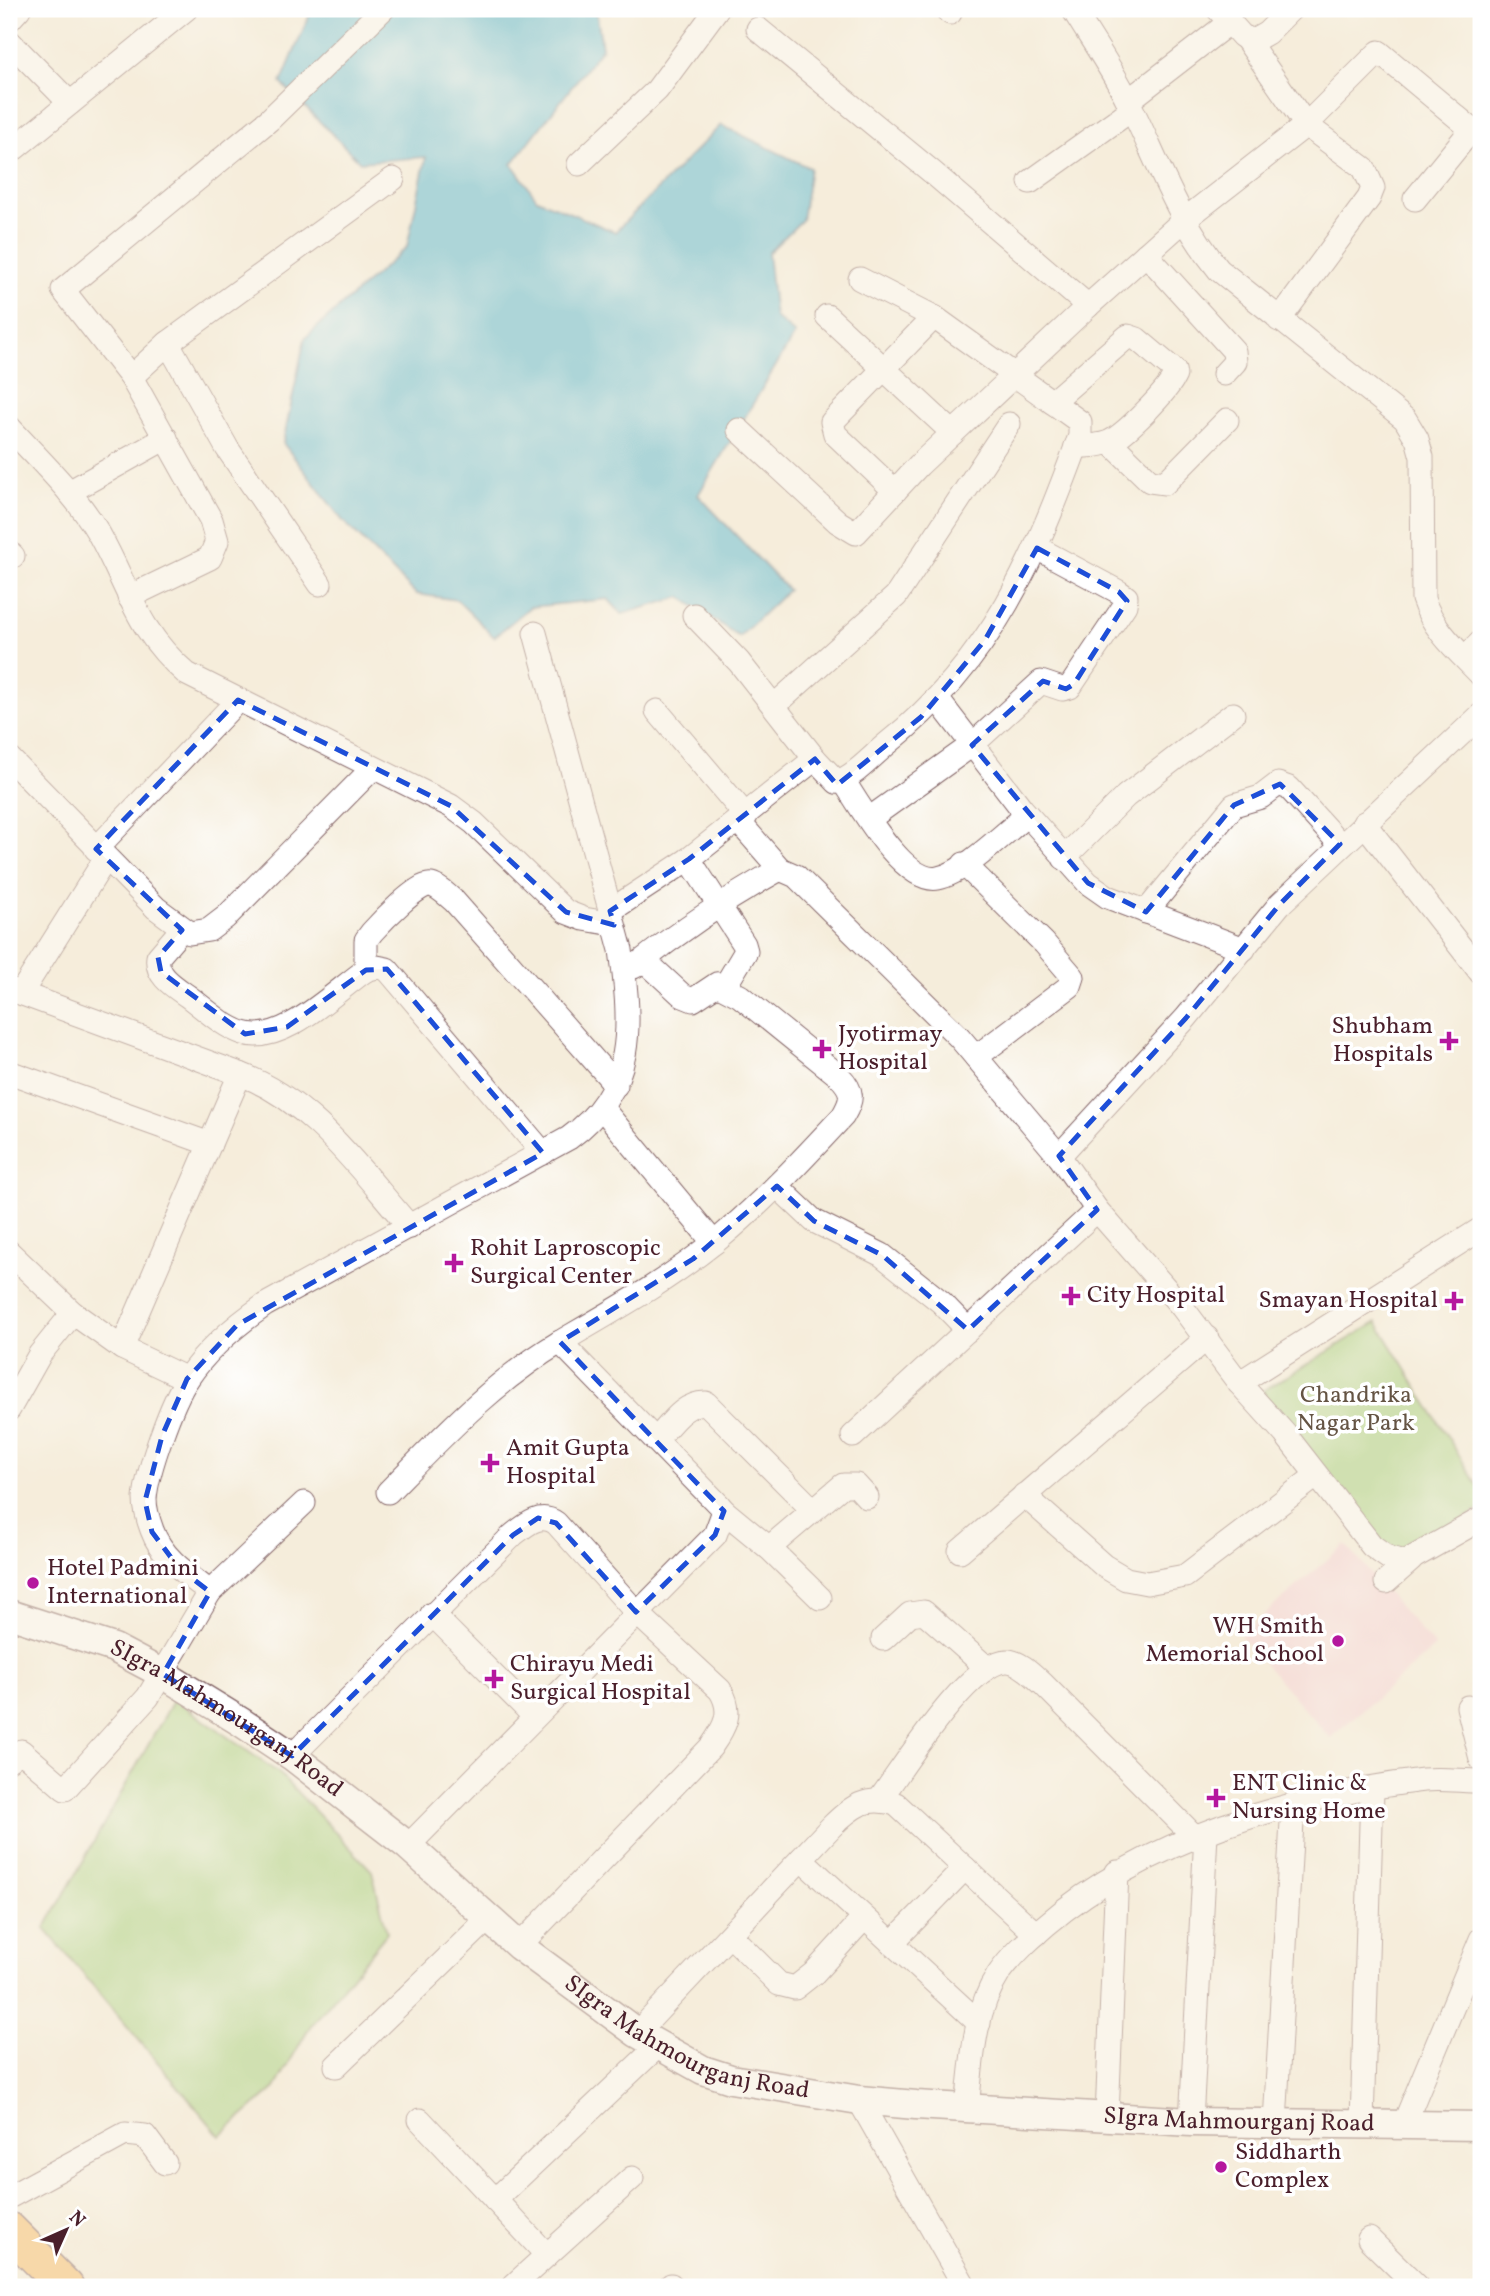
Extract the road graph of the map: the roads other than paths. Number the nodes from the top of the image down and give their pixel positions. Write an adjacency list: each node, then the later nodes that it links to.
1 (19, 9): 8 (street)
2 (186, 9): 12 (street)
3 (717, 9): 17 (street)
4 (1073, 9): 13 (street)
5 (1291, 9): 10 (street)
6 (369, 13): 32 (street)
7 (1224, 16): 10 (street); 13 (street)
8 (9, 20)
9 (758, 29): 24 (street)
10 (1247, 40): 14 (street)
11 (9, 41): 12 (street)
12 (70, 103): 16 (street)
13 (1129, 106): 19 (street); 21 (street)
14 (1306, 125): 15 (street); 21 (street); 27 (street)
15 (1476, 133): 20 (street)
16 (9, 153)
17 (579, 164)
18 (393, 180): 28 (street)
19 (1030, 182)
20 (1415, 199)
21 (1183, 221): 22 (street); 27 (street)
22 (1146, 254): 24 (street); 30 (street)
23 (860, 279): 26 (street)
24 (1088, 306): 31 (street)
25 (827, 316): 29 (street)
26 (934, 317): 29 (street); 31 (street)
27 (1279, 320): 49 (street)
28 (168, 343): 32 (street); 45 (street)
29 (884, 367): 38 (street); 42 (street)
30 (1224, 374)
31 (1013, 375): 33 (street); 38 (street)
32 (131, 377): 39 (street)
33 (1052, 402): 40 (street); 41 (street)
34 (1227, 421): 40 (street)
35 (1009, 424): 53 (street)
36 (9, 427): 43 (street)
37 (739, 430): 42 (street)
38 (953, 433): 42 (street)
39 (166, 438): 43 (street); 46 (street)
40 (1110, 442): 41 (street)
41 (1076, 446): 44 (street)
42 (895, 491)
43 (69, 492): 46 (street)
44 (1037, 548): 52 (street); 57 (street)
45 (320, 584)
46 (129, 597): 51 (street)
47 (694, 615): 53 (street)
48 (535, 633): 74 (street)
49 (1473, 650): 50 (street)
50 (1481, 675)
51 (238, 700): 60 (street); 67 (street)
52 (938, 700): 57 (street); 61 (street)
53 (774, 706): 59 (street)
54 (657, 711): 63 (street)
55 (1233, 714): 68 (street)
56 (1481, 715): 65 (street)
57 (972, 745): 62 (street); 64 (street)
58 (9, 758): 67 (street)
59 (815, 759): 61 (street); 63 (street)
60 (373, 768): 74 (street); 75 (street)
61 (843, 780): 64 (street)
62 (1027, 815): 68 (street); 70 (street)
63 (742, 819): 69 (street); 71 (street)
64 (869, 819): 70 (street)
65 (1364, 823): 66 (street); 79 (street)
66 (1340, 844): 73 (street); 76 (street)
67 (101, 854): 75 (street); 82 (street)
68 (1064, 858): 73 (street)
69 (689, 859): 72 (street); 74 (street)
70 (964, 864): 83 (street)
71 (780, 869): 72 (street); 83 (street)
72 (719, 905): 77 (street); 81 (street)
73 (1146, 912): 76 (street)
74 (612, 918): 80 (street)
75 (182, 929): 78 (street)
76 (1244, 949): 90 (street)
77 (644, 960): 80 (street); 81 (street)
78 (366, 970): 86 (street); 89 (street)
79 (1481, 972)
80 (624, 975): 86 (street)
81 (725, 986): 91 (street)
82 (15, 991): 85 (street)
83 (976, 1057): 90 (street)
84 (9, 1072): 88 (street)
85 (240, 1074): 88 (street); 93 (street)
86 (616, 1085): 87 (street)
87 (602, 1108): 89 (street); 95 (street)
88 (210, 1144): 101 (street)
89 (542, 1153): 93 (street)
90 (1059, 1156): 92 (street)
91 (777, 1186): 95 (street); 98 (street)
92 (1097, 1210): 98 (street); 99 (street)
93 (410, 1227): 102 (street)
94 (1481, 1229): 103 (street)
95 (714, 1243): 100 (street)
96 (9, 1251): 97 (street)
97 (73, 1313): 101 (street); 104 (street)
98 (968, 1330): 105 (street)
99 (1207, 1338): 103 (street); 109 (street)
100 (560, 1342): 106 (street); 108 (street)
101 (122, 1348): 102 (street)
102 (187, 1379): 119 (street)
103 (1239, 1383): 107 (street)
104 (9, 1409)
105 (853, 1436)
106 (656, 1440): 112 (street); 113 (street)
107 (1316, 1476): 109 (street); 117 (street)
108 (388, 1492)
109 (1024, 1494): 116 (street)
110 (867, 1497): 112 (street)
111 (304, 1503): 119 (street)
112 (812, 1509): 115 (street)
113 (724, 1511): 115 (street); 121 (street)
114 (1481, 1519): 117 (street)
115 (769, 1548): 120 (street)
116 (960, 1551)
117 (1411, 1560): 118 (street)
118 (1386, 1582)
119 (210, 1592): 126 (street)
120 (820, 1598)
121 (636, 1612): 123 (street); 128 (street); 147 (street)
122 (9, 1614): 126 (street, SIgra Mahmourganj Road)
123 (432, 1614): 128 (street); 129 (street)
124 (883, 1639): 125 (street)
125 (986, 1667): 134 (street); 136 (street)
126 (163, 1674): 129 (street, SIgra Mahmourganj Road); 131 (street)
127 (1468, 1707): 130 (street)
128 (534, 1716): 137 (street)
129 (292, 1756): 137 (street, SIgra Mahmourganj Road)
130 (1481, 1759)
131 (9, 1760)
132 (1481, 1781): 133 (street)
133 (1372, 1790): 135 (street); 157 (street)
134 (880, 1799): 138 (street); 139 (street)
135 (1293, 1804): 136 (street); 156 (street)
136 (1201, 1836): 140 (street); 155 (street)
137 (408, 1846): 142 (street, SIgra Mahmourganj Road)
138 (801, 1859): 141 (street); 144 (street)
139 (965, 1868): 143 (street); 146 (street)
140 (1117, 1872): 143 (street); 153 (street)
141 (864, 1918): 144 (street); 146 (street)
142 (488, 1919): 147 (street, SIgra Mahmourganj Road); 150 (street)
143 (1036, 1934): 148 (street)
144 (730, 1935): 149 (street)
145 (1481, 1939): 158 (street)
146 (891, 1943): 148 (street)
147 (519, 1946): 149 (street, SIgra Mahmourganj Road)
148 (979, 2023): 152 (street)
149 (647, 2040): 151 (street, SIgra Mahmourganj Road); 163 (street)
150 (336, 2066)
151 (859, 2101): 152 (street, SIgra Mahmourganj Road); 171 (street)
152 (967, 2108): 153 (street, SIgra Mahmourganj Road)
153 (1107, 2117): 155 (street, SIgra Mahmourganj Road)
154 (420, 2120): 163 (street)
155 (1191, 2122): 156 (street, SIgra Mahmourganj Road)
156 (1275, 2123): 157 (street, SIgra Mahmourganj Road)
157 (1362, 2123): 158 (street, SIgra Mahmourganj Road)
158 (1404, 2124): 159 (street, SIgra Mahmourganj Road)
159 (1481, 2126)
160 (165, 2163): 162 (street)
161 (632, 2178): 166 (street)
162 (9, 2197)
163 (495, 2200): 166 (street)
164 (9, 2230): 170 (main road)
165 (1369, 2239): 172 (street)
166 (547, 2255): 168 (street)
167 (9, 2256): 169 (main road)
168 (513, 2286)
169 (39, 2287)
170 (65, 2287)
171 (964, 2287)
172 (1418, 2287)

